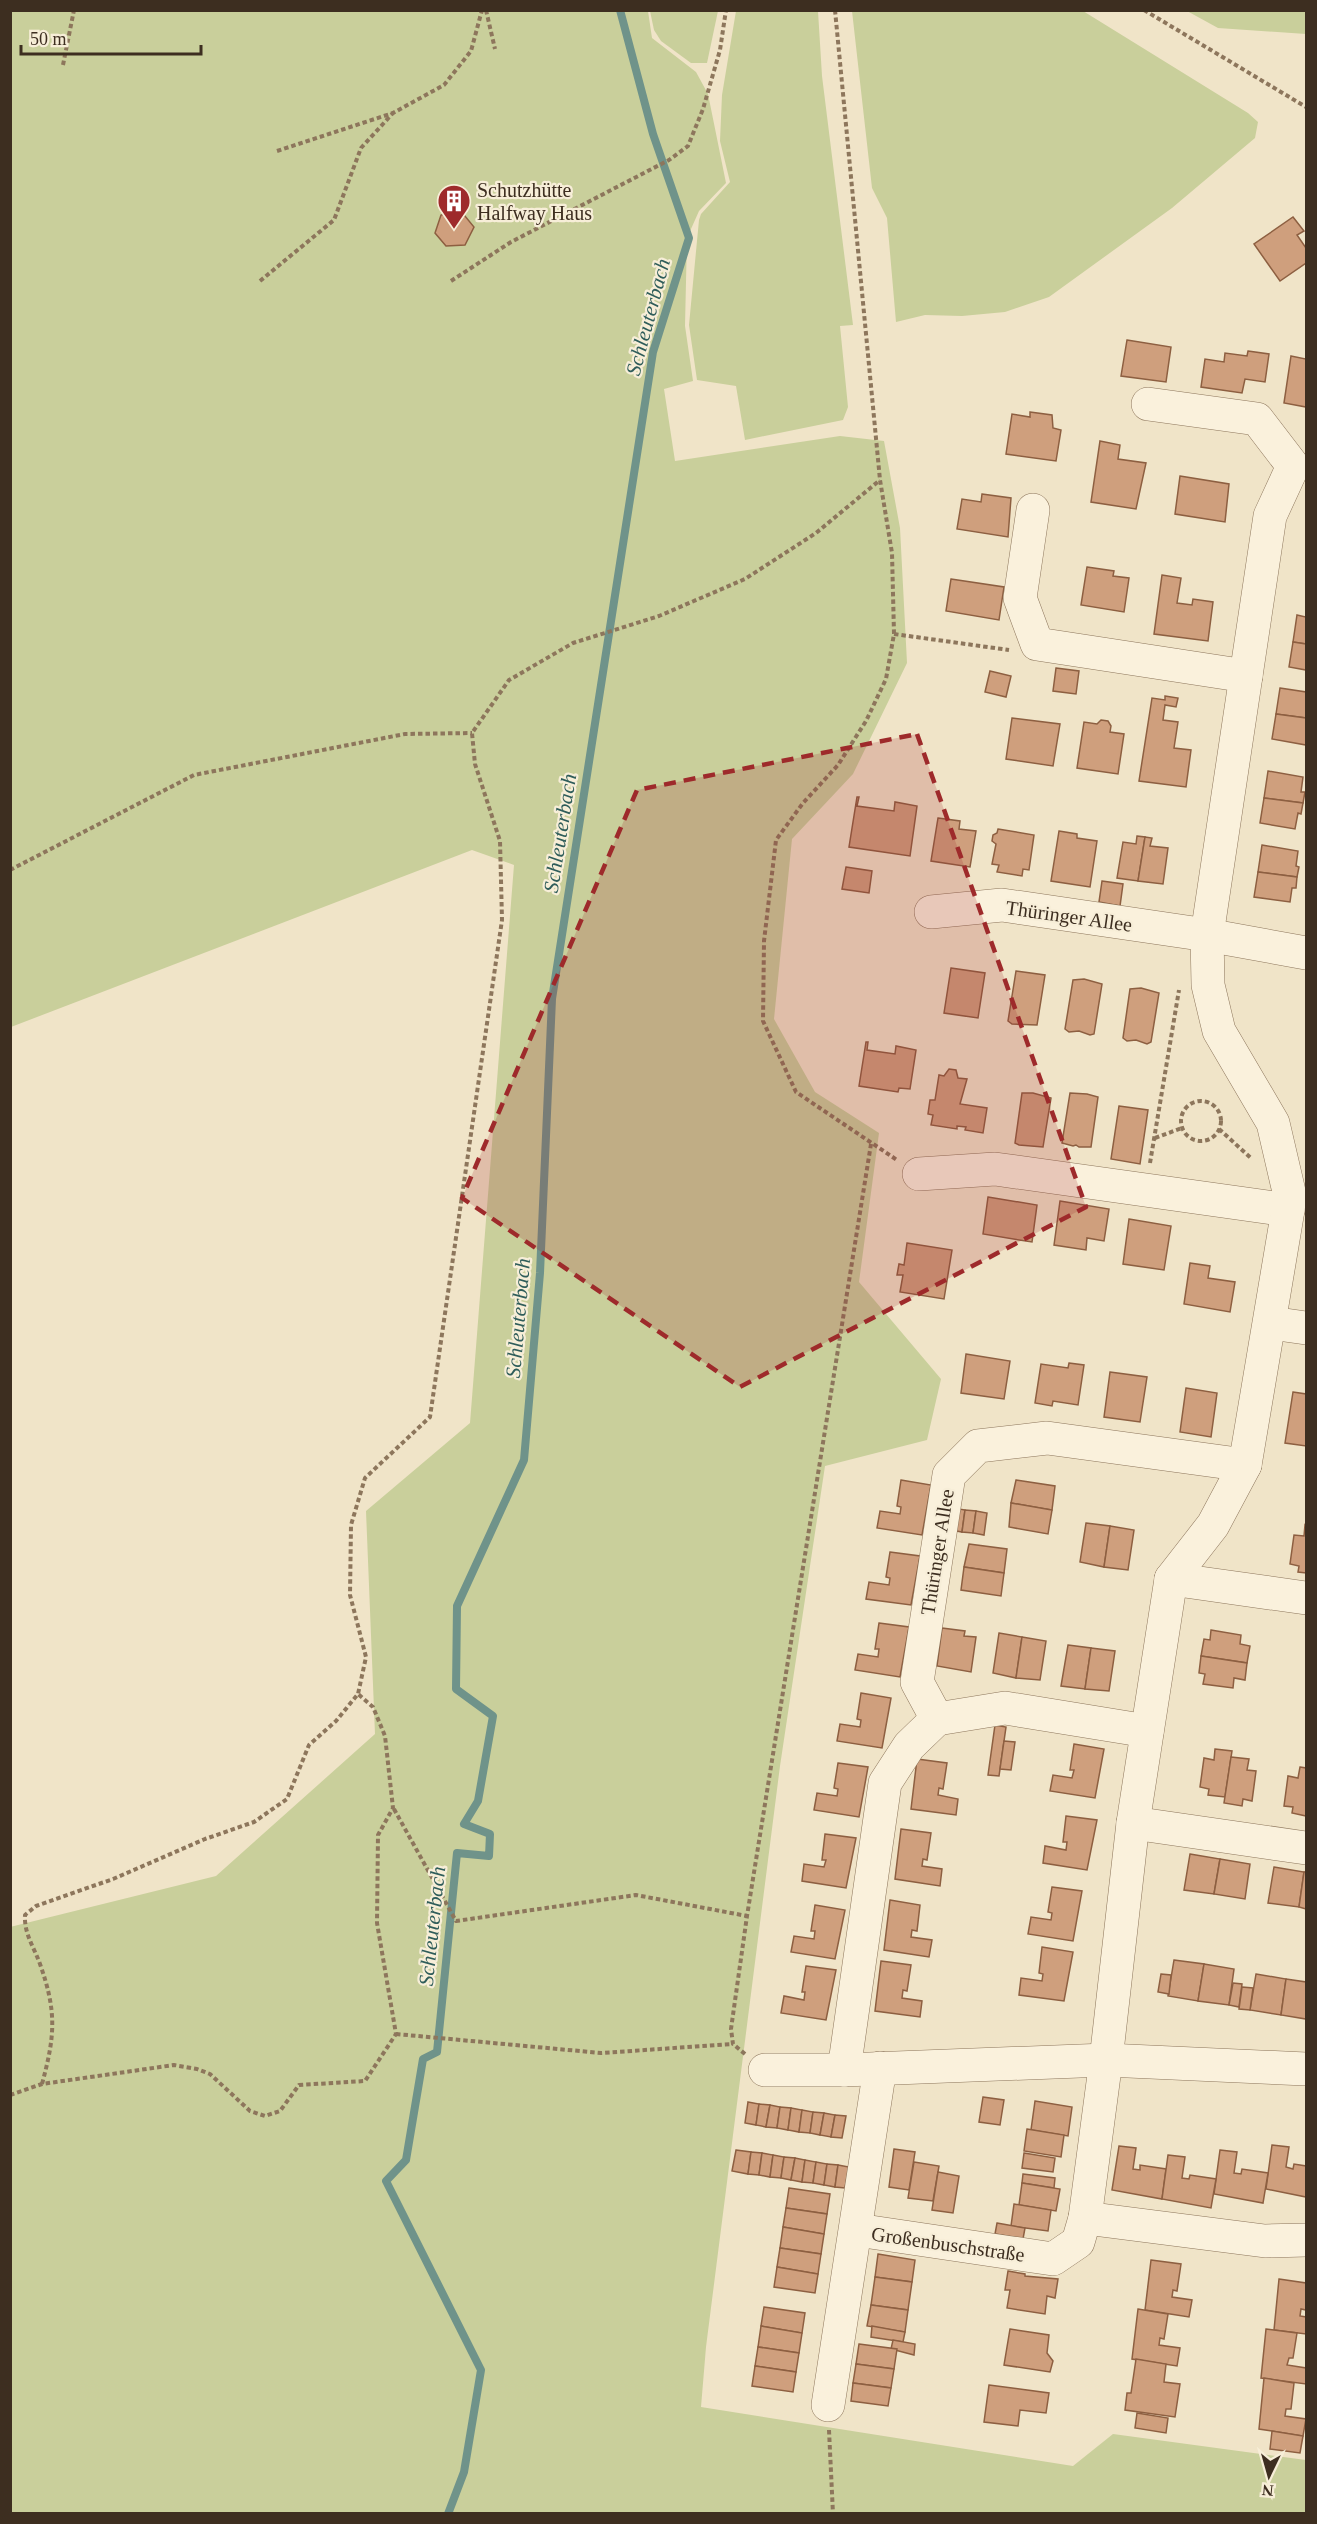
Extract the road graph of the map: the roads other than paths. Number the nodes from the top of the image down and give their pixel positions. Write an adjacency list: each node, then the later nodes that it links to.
1 (1148, 404): 3 (street)
2 (1033, 510): 3 (street)
3 (1246, 676): 5 (street)
4 (931, 912): 5 (street, Thüringer Allee)
5 (1207, 935): 6 (street, Thüringer Allee); 9 (street)
6 (1306, 953)
7 (1306, 1167): 9 (street)
8 (919, 1174): 9 (street)
9 (1289, 1203): 10 (street)
10 (1271, 1323): 11 (street); 12 (street)
11 (1306, 1328)
12 (1245, 1465): 13 (street); 15 (street, Thüringer Allee)
13 (1171, 1579): 14 (street); 16 (street)
14 (1306, 1598)
15 (937, 1719): 16 (street); 23 (street)
16 (1147, 1731): 17 (street)
17 (1133, 1823): 18 (street); 19 (street)
18 (1306, 1848)
19 (1106, 2060): 20 (street); 21 (street); 24 (street, Großenbuschstraße)
20 (880, 2068): 23 (street); 25 (street)
21 (1306, 2069)
22 (765, 2070): 23 (street)
23 (843, 2070)
24 (1085, 2218): 25 (street, Großenbuschstraße); 26 (street)
25 (857, 2230): 27 (street, Großenbuschstraße)
26 (1306, 2240)
27 (828, 2406)

